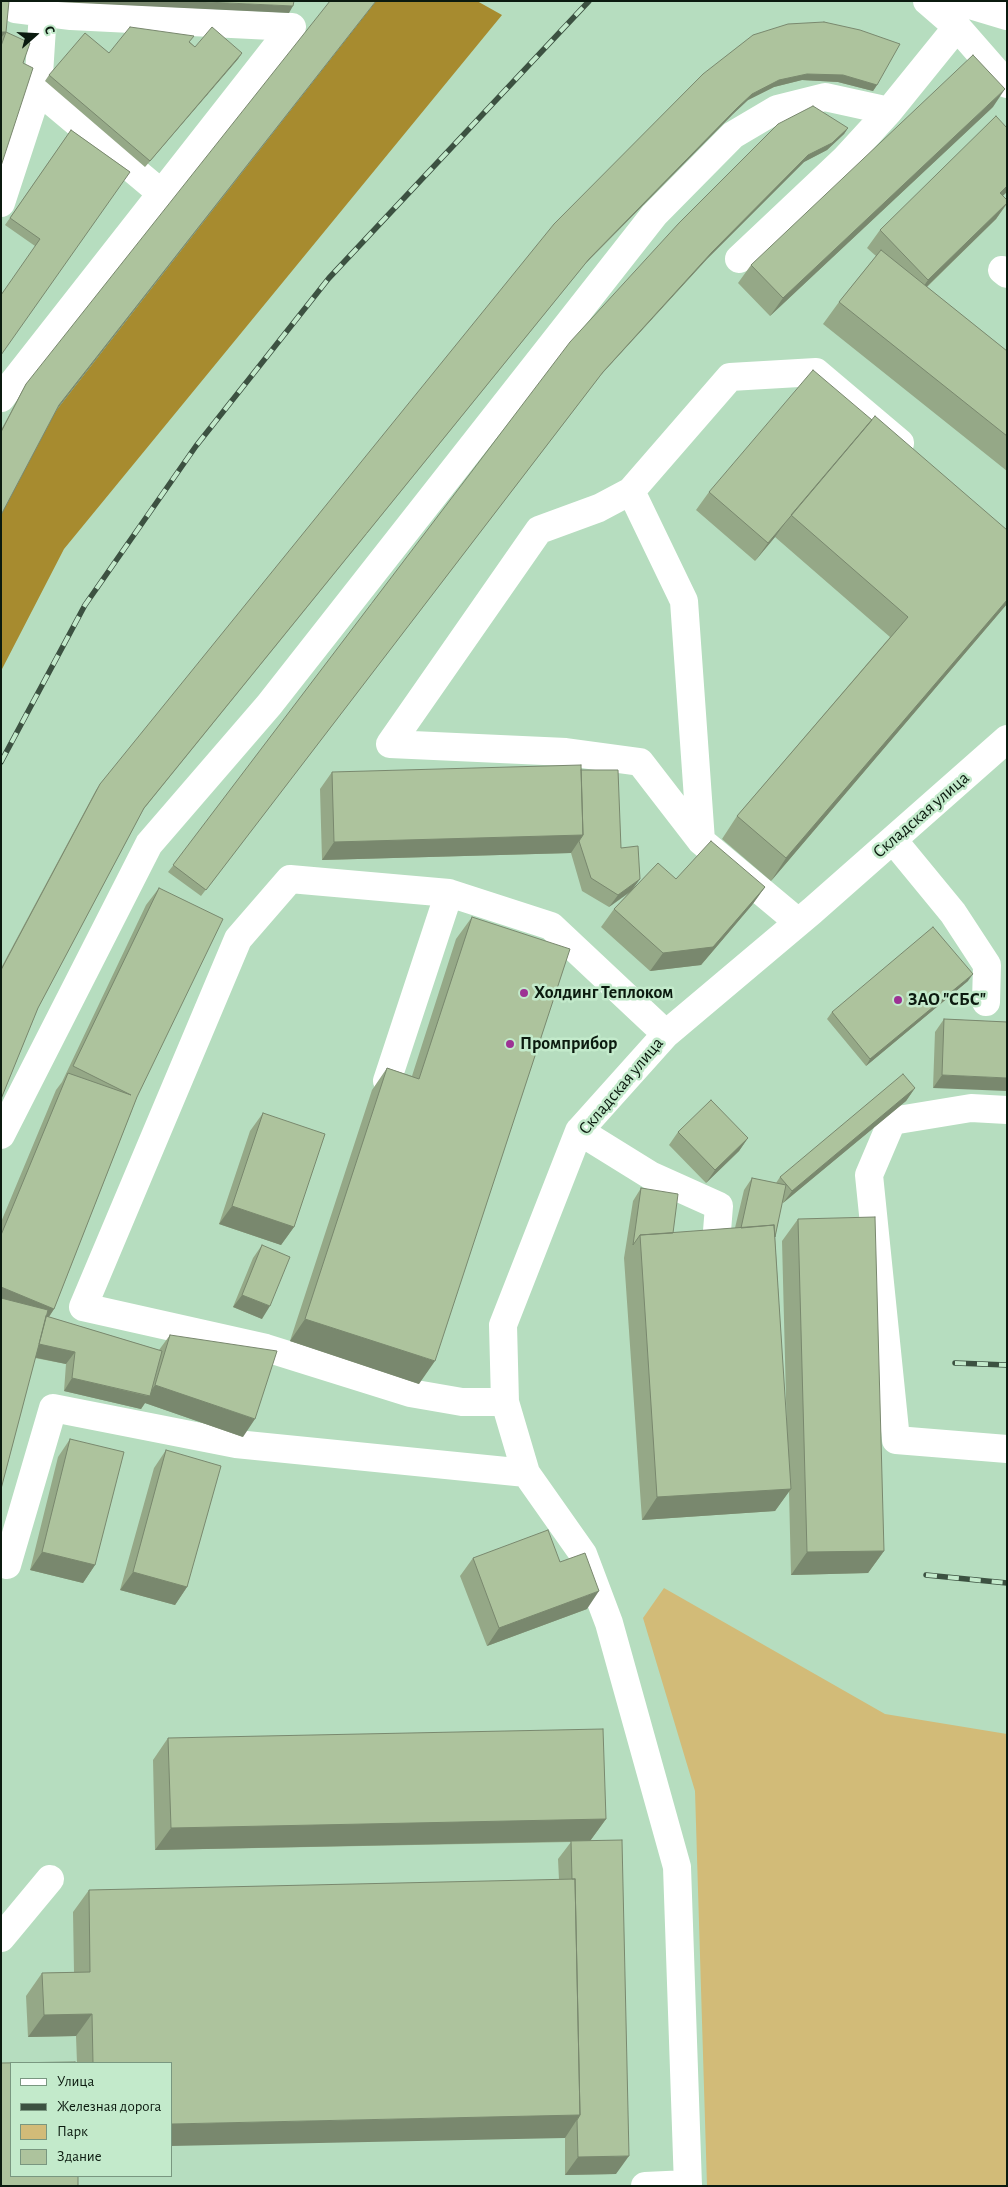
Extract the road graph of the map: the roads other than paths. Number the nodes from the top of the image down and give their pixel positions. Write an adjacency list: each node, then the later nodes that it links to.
1 (16, 1): 4 (street)
2 (927, 1): 5 (street)
3 (1003, 11): 5 (street)
4 (43, 12): 7 (street); 9 (street)
5 (957, 14): 6 (street); 8 (street)
6 (1007, 84)
7 (38, 90): 9 (street); 10 (street)
8 (889, 111): 11 (street); 25 (street)
9 (160, 193): 12 (street)
10 (1, 203)
11 (739, 259)
12 (1, 398)
13 (919, 459): 14 (street)
14 (631, 491): 17 (street); 17 (street)
15 (1007, 739): 16 (street, Складская улица)
16 (893, 840): 19 (street, Складская улица); 20 (street)
17 (701, 841): 19 (street)
18 (449, 893): 21 (street); 22 (street); 27 (street)
19 (798, 922): 21 (street, Складская улица)
20 (986, 1002)
21 (666, 1034): 24 (street, Складская улица)
22 (387, 1081)
23 (1007, 1110): 28 (street)
24 (579, 1131): 26 (street); 27 (street, Складская улица)
25 (1, 1135)
26 (717, 1231)
27 (505, 1402): 29 (street, Складская улица)
28 (1007, 1449)
29 (526, 1473): 30 (street); 33 (street, Складская улица)
30 (8, 1565)
31 (50, 1879): 32 (street)
32 (1, 1938)
33 (688, 2185): 34 (street)
34 (645, 2186)

